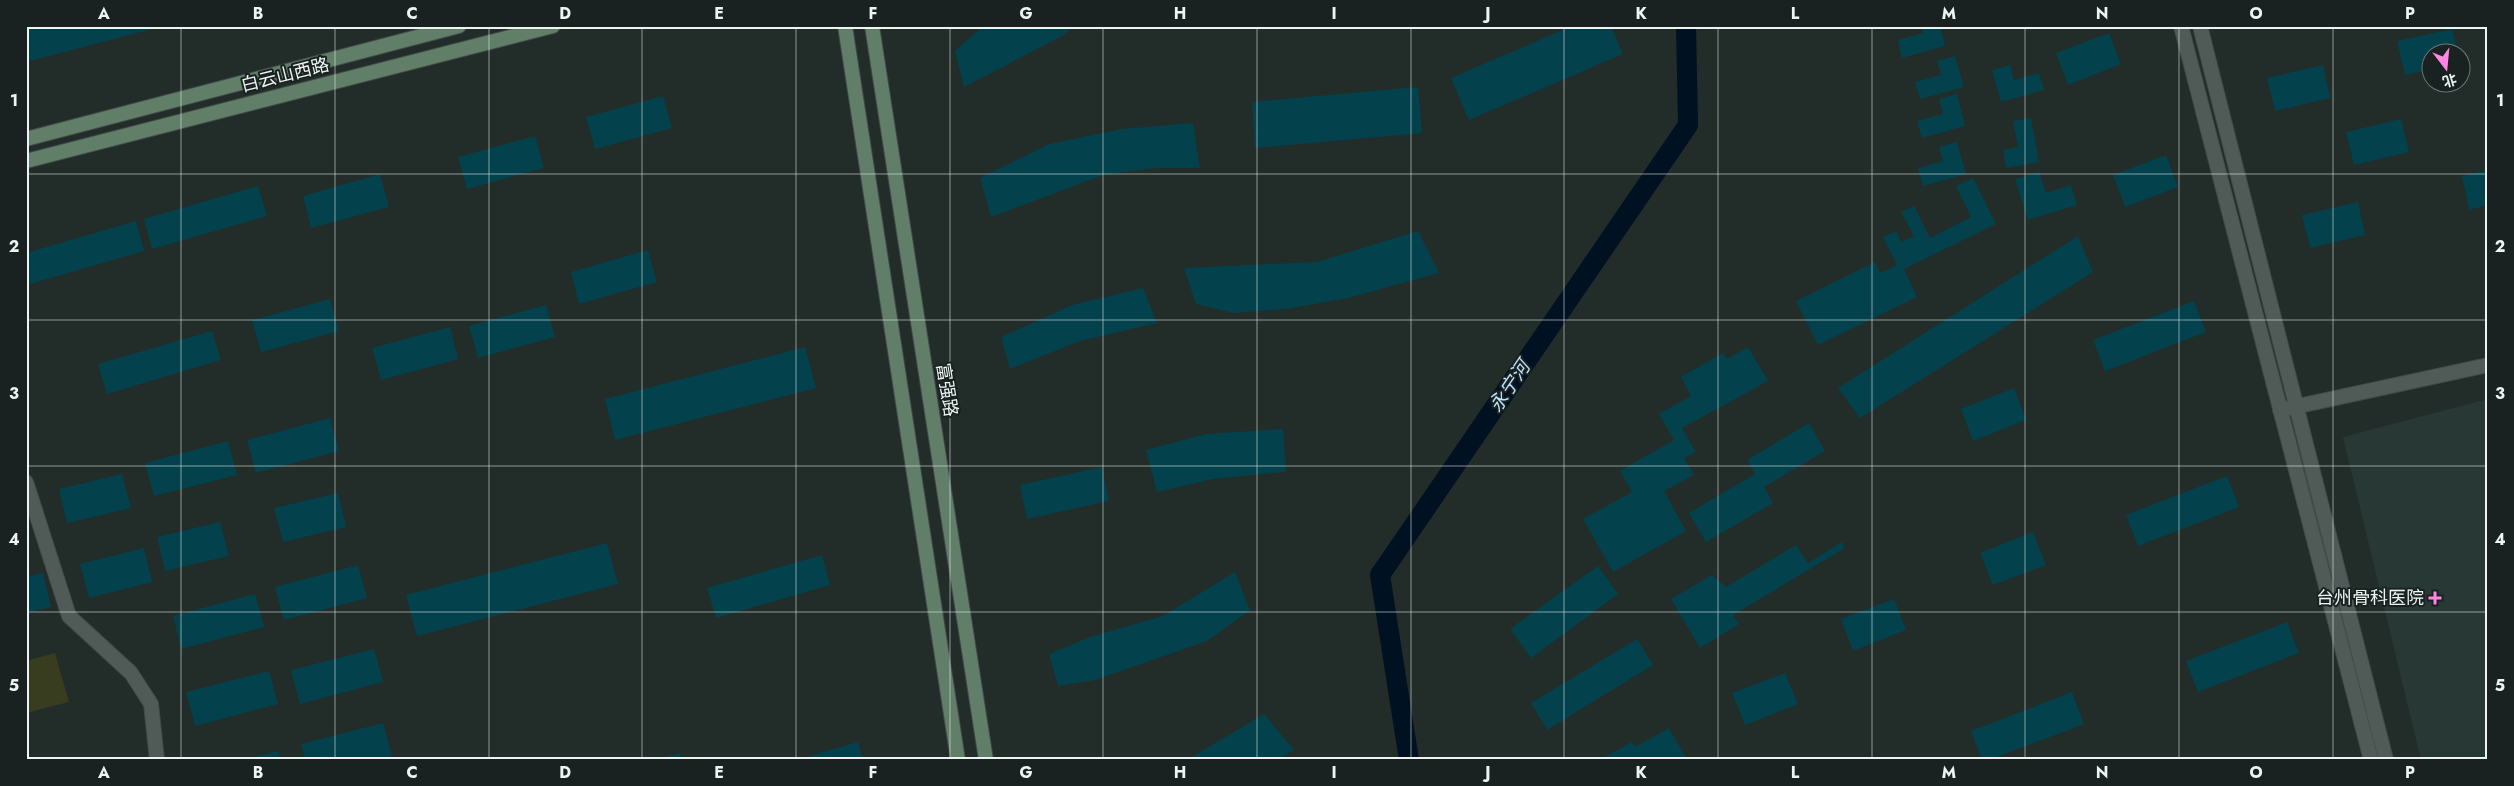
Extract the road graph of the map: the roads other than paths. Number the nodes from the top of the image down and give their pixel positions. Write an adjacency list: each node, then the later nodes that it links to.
1 (459, 26): 7 (main road, 白云山西路)
2 (552, 26): 8 (main road, 白云山西路)
3 (845, 26): 14 (main road)
4 (872, 26): 15 (main road, 富强路)
5 (2181, 26): 11 (street)
6 (2200, 26): 10 (street)
7 (26, 139)
8 (26, 161)
9 (2488, 365): 10 (street)
10 (2297, 406): 11 (street); 17 (street)
11 (2280, 410): 16 (street)
12 (26, 482): 13 (street)
13 (157, 760)
14 (958, 760)
15 (986, 760)
16 (2371, 760)
17 (2386, 760)

